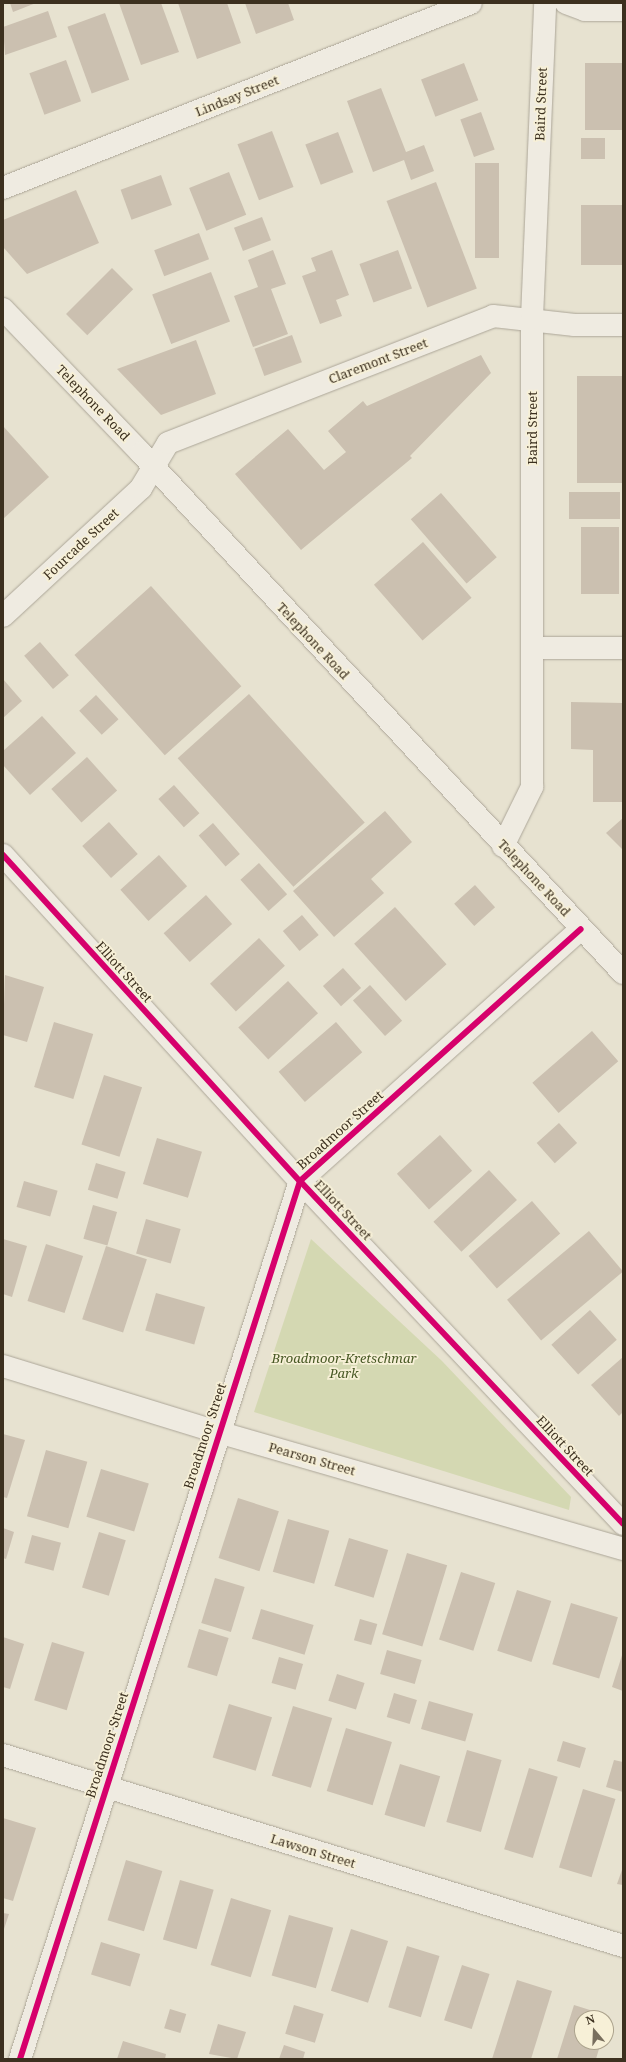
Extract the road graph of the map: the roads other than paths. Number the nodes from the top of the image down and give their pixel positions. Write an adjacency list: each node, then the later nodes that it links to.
1 (472, 3): 5 (street, Lindsay Street)
2 (545, 3): 7 (street, Baird Street)
3 (566, 3): 4 (street)
4 (623, 10)
5 (3, 188)
6 (3, 309): 9 (street, Telephone Road)
7 (532, 318): 8 (street, Claremont Street); 9 (street, Claremont Street); 11 (street, Baird Street)
8 (623, 325)
9 (154, 467): 10 (street, Fourcade Street); 13 (street, Telephone Road)
10 (3, 616)
11 (532, 648): 12 (street); 13 (street, Baird Street)
12 (623, 648)
13 (503, 846): 15 (street, Telephone Road)
14 (3, 855): 17 (street, Elliott Street)
15 (581, 929): 16 (street, Telephone Road); 17 (street, Broadmoor Street)
16 (621, 968)
17 (300, 1181): 19 (street, Broadmoor Street); 20 (street, Elliott Street)
18 (3, 1366): 19 (street, Pearson Street)
19 (218, 1432): 21 (street, Pearson Street); 23 (street, Broadmoor Street)
20 (623, 1524)
21 (623, 1548)
22 (3, 1755): 23 (street, Lawson Street)
23 (105, 1786): 24 (street, Lawson Street); 25 (street, Broadmoor Street)
24 (623, 1946)
25 (20, 2059)

